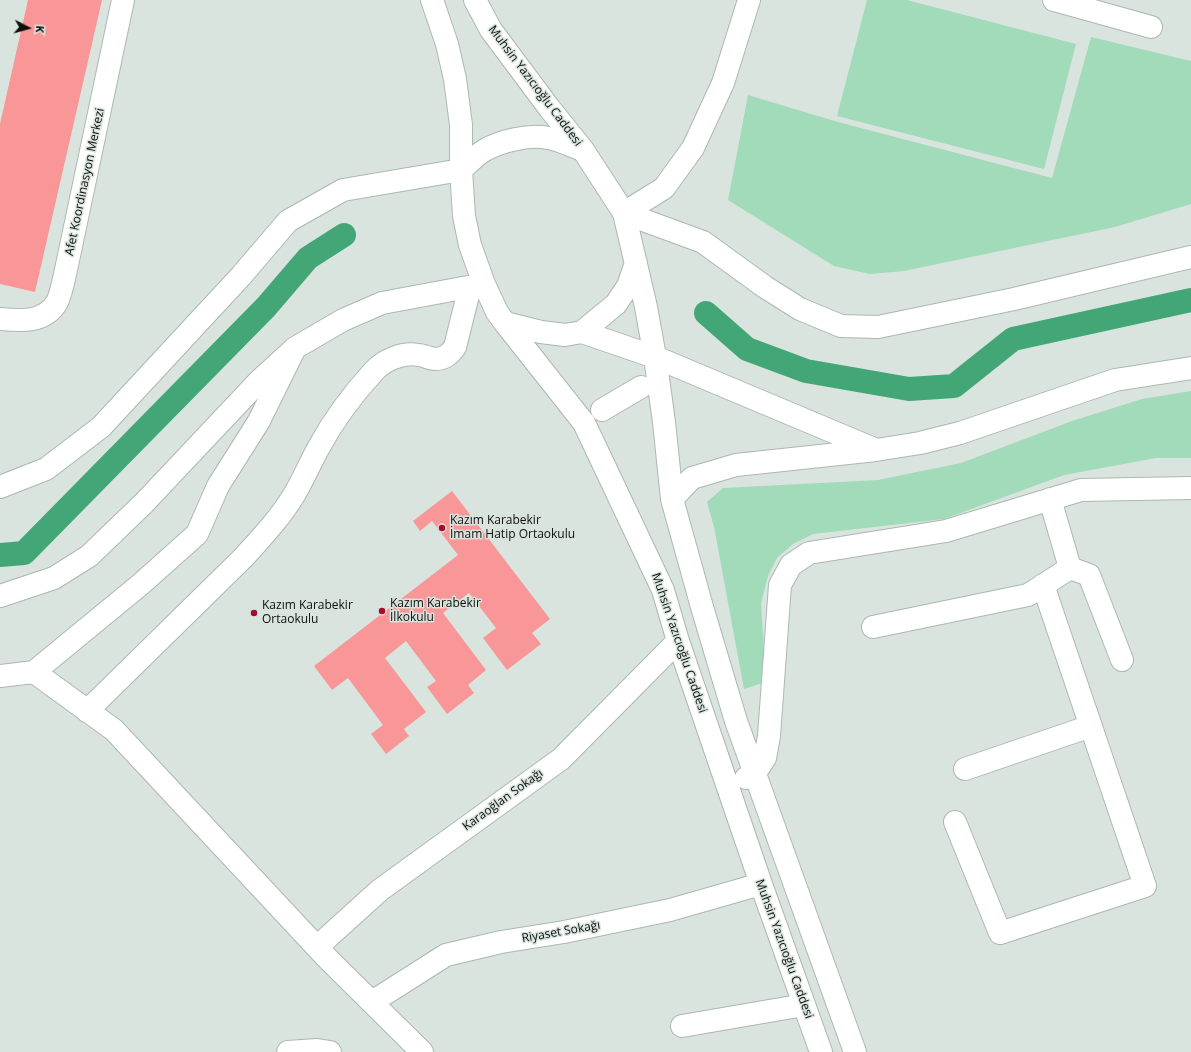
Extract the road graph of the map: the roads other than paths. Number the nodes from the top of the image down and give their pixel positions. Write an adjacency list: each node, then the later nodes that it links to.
1 (123, 0): 13 (street, Afet Koordinasyon Merkezi)
2 (432, 0): 8 (street, Muhsin Yazıcıoğlu Caddesi)
3 (476, 0): 7 (street, Muhsin Yazıcıoğlu Caddesi)
4 (749, 0): 9 (street)
5 (1054, 0): 6 (street)
6 (1151, 27)
7 (583, 150): 8 (street, Muhsin Yazıcıoğlu Caddesi); 9 (street, Muhsin Yazıcıoğlu Caddesi)
8 (461, 170): 12 (street, Muhsin Yazıcıoğlu Caddesi); 22 (street)
9 (624, 213): 10 (street); 11 (street, Muhsin Yazıcıoğlu Caddesi)
10 (1191, 257)
11 (636, 263): 15 (street); 17 (street, Muhsin Yazıcıoğlu Caddesi)
12 (477, 285): 14 (street, Muhsin Yazıcıoğlu Caddesi); 16 (street); 34 (street)
13 (0, 318)
14 (505, 323): 15 (street); 30 (street, Muhsin Yazıcıoğlu Caddesi)
15 (582, 332): 17 (street)
16 (295, 348): 28 (street); 32 (street)
17 (655, 357): 21 (street); 24 (street, Muhsin Yazıcıoğlu Caddesi)
18 (1191, 368): 21 (street)
19 (641, 387): 20 (street)
20 (602, 410)
21 (876, 450): 24 (street)
22 (0, 487)
23 (1191, 488): 25 (street)
24 (672, 499): 37 (street, Muhsin Yazıcıoğlu Caddesi)
25 (1050, 499): 26 (street); 37 (street)
26 (1070, 568): 27 (street); 31 (street)
27 (1043, 585): 29 (street); 35 (street)
28 (0, 596)
29 (873, 627)
30 (678, 641): 38 (street, Muhsin Yazıcıoğlu Caddesi); 41 (street, Karaoğlan Sokağı)
31 (1122, 660)
32 (34, 672): 33 (street); 34 (street)
33 (0, 676)
34 (87, 711): 41 (street)
35 (1091, 726): 36 (street); 39 (street)
36 (965, 769)
37 (755, 773): 38 (street); 49 (street, Muhsin Yazıcıoğlu Caddesi)
38 (729, 788): 40 (street, Muhsin Yazıcıoğlu Caddesi)
39 (955, 822)
40 (761, 884): 42 (street, Riyaset Sokağı); 43 (street, Muhsin Yazıcıoğlu Caddesi)
41 (317, 947): 42 (street)
42 (372, 1002): 47 (street)
43 (804, 1005): 44 (street); 48 (street, Muhsin Yazıcıoğlu Caddesi)
44 (682, 1026)
45 (288, 1052): 46 (street)
46 (330, 1052)
47 (422, 1052)
48 (821, 1052)
49 (855, 1052)

